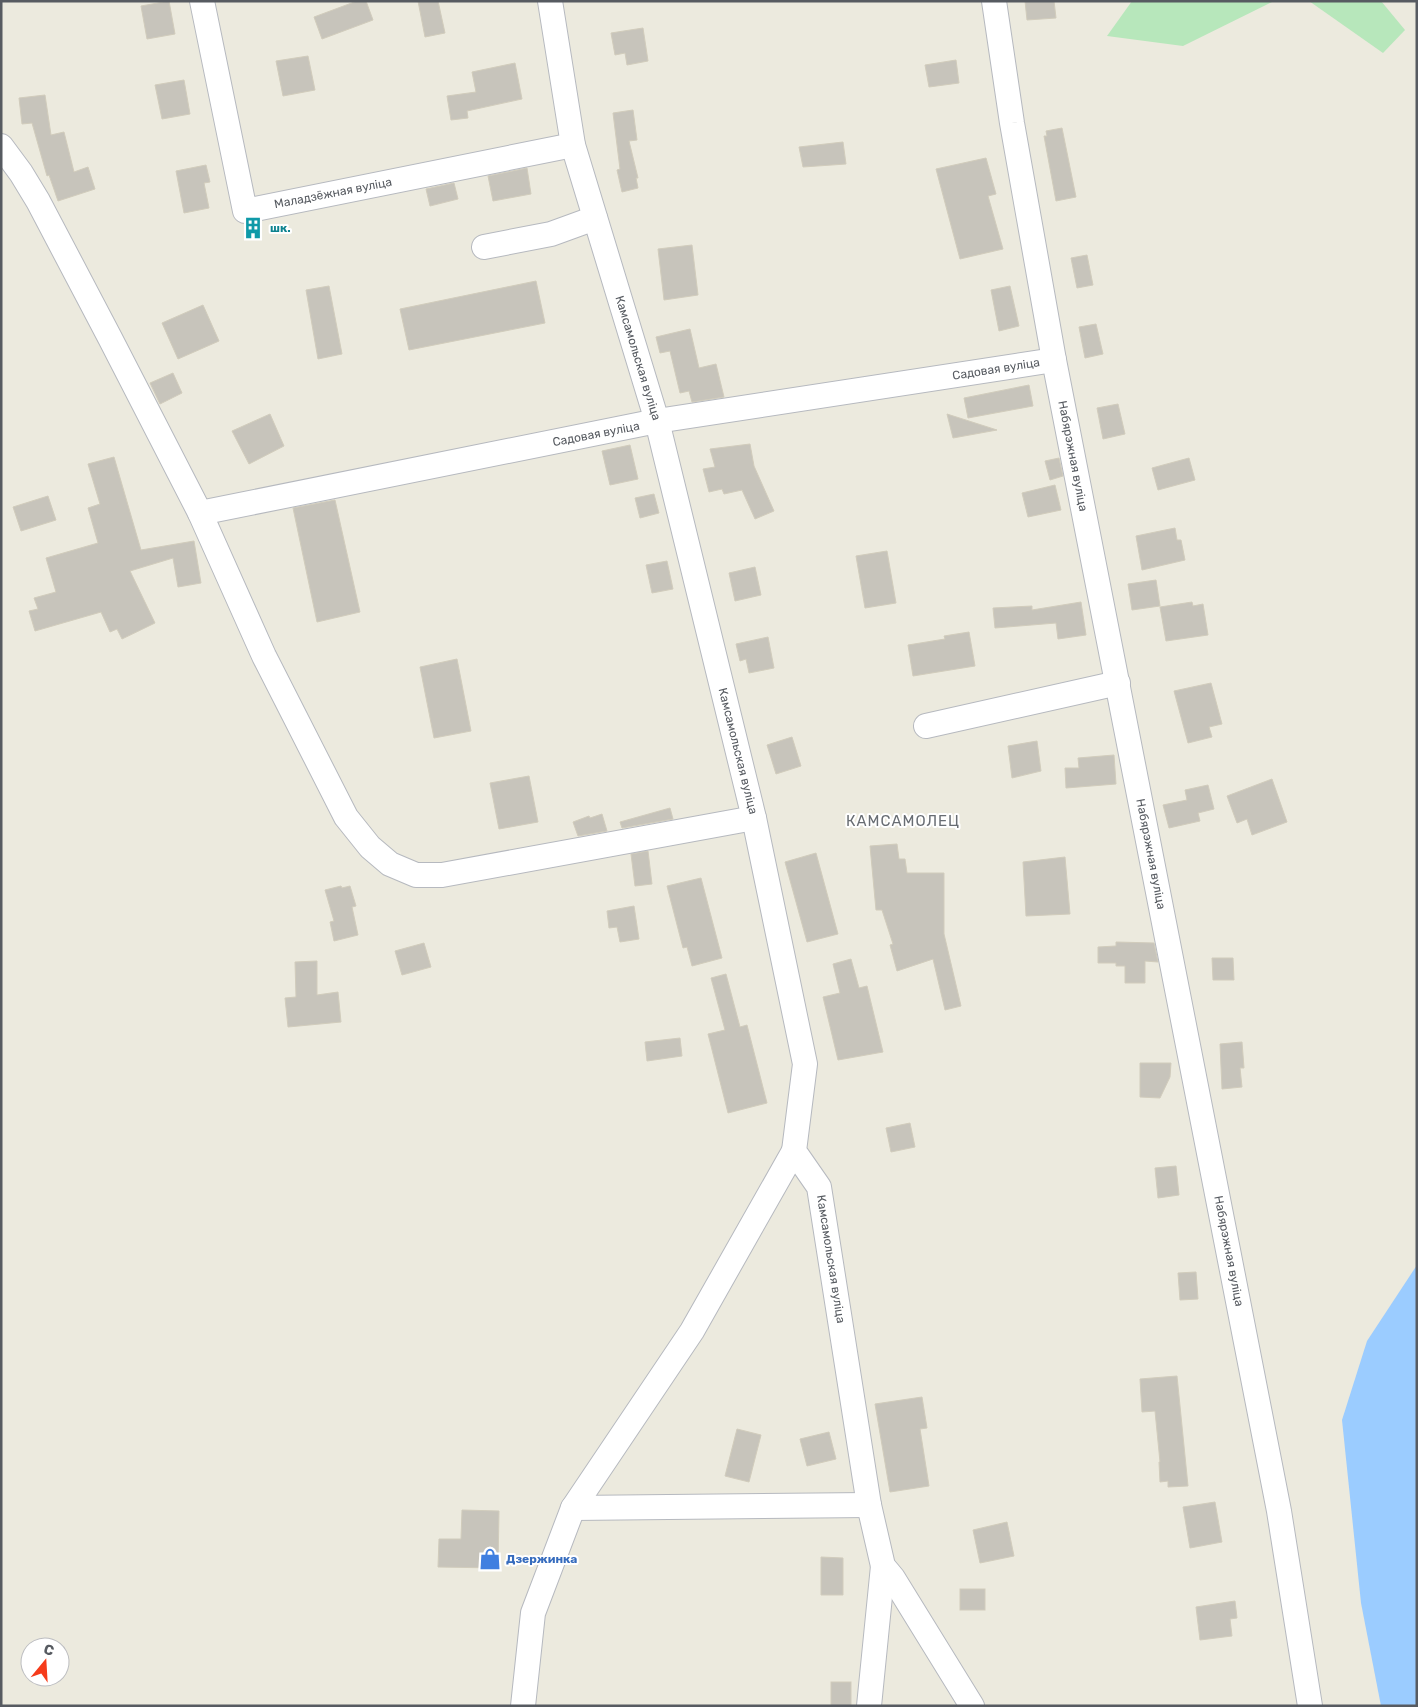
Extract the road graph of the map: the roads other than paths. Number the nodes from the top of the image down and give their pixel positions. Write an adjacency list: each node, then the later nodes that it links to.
1 (202, 1): 4 (street, Маладзёжная вуліца)
2 (550, 1): 4 (street, Камсамольская вуліца)
3 (994, 1): 8 (street, Набярэжная вуліца)
4 (573, 145): 6 (street, Камсамольская вуліца)
5 (1, 146): 10 (street)
6 (595, 218): 7 (street); 9 (street, Камсамольская вуліца)
7 (484, 247)
8 (1054, 360): 9 (street, Садовая вуліца); 11 (street, Набярэжная вуліца)
9 (657, 421): 10 (street, Садовая вуліца); 13 (street, Камсамольская вуліца)
10 (200, 513): 13 (street)
11 (1118, 683): 12 (street); 21 (street, Набярэжная вуліца)
12 (926, 726)
13 (754, 818): 14 (street, Камсамольская вуліца)
14 (794, 1151): 15 (street, Камсамольская вуліца); 16 (street)
15 (869, 1505): 16 (street); 17 (street, Камсамольская вуліца)
16 (573, 1508): 18 (street)
17 (883, 1566): 19 (street); 20 (street)
18 (523, 1706)
19 (869, 1706)
20 (972, 1706)
21 (1310, 1706)

